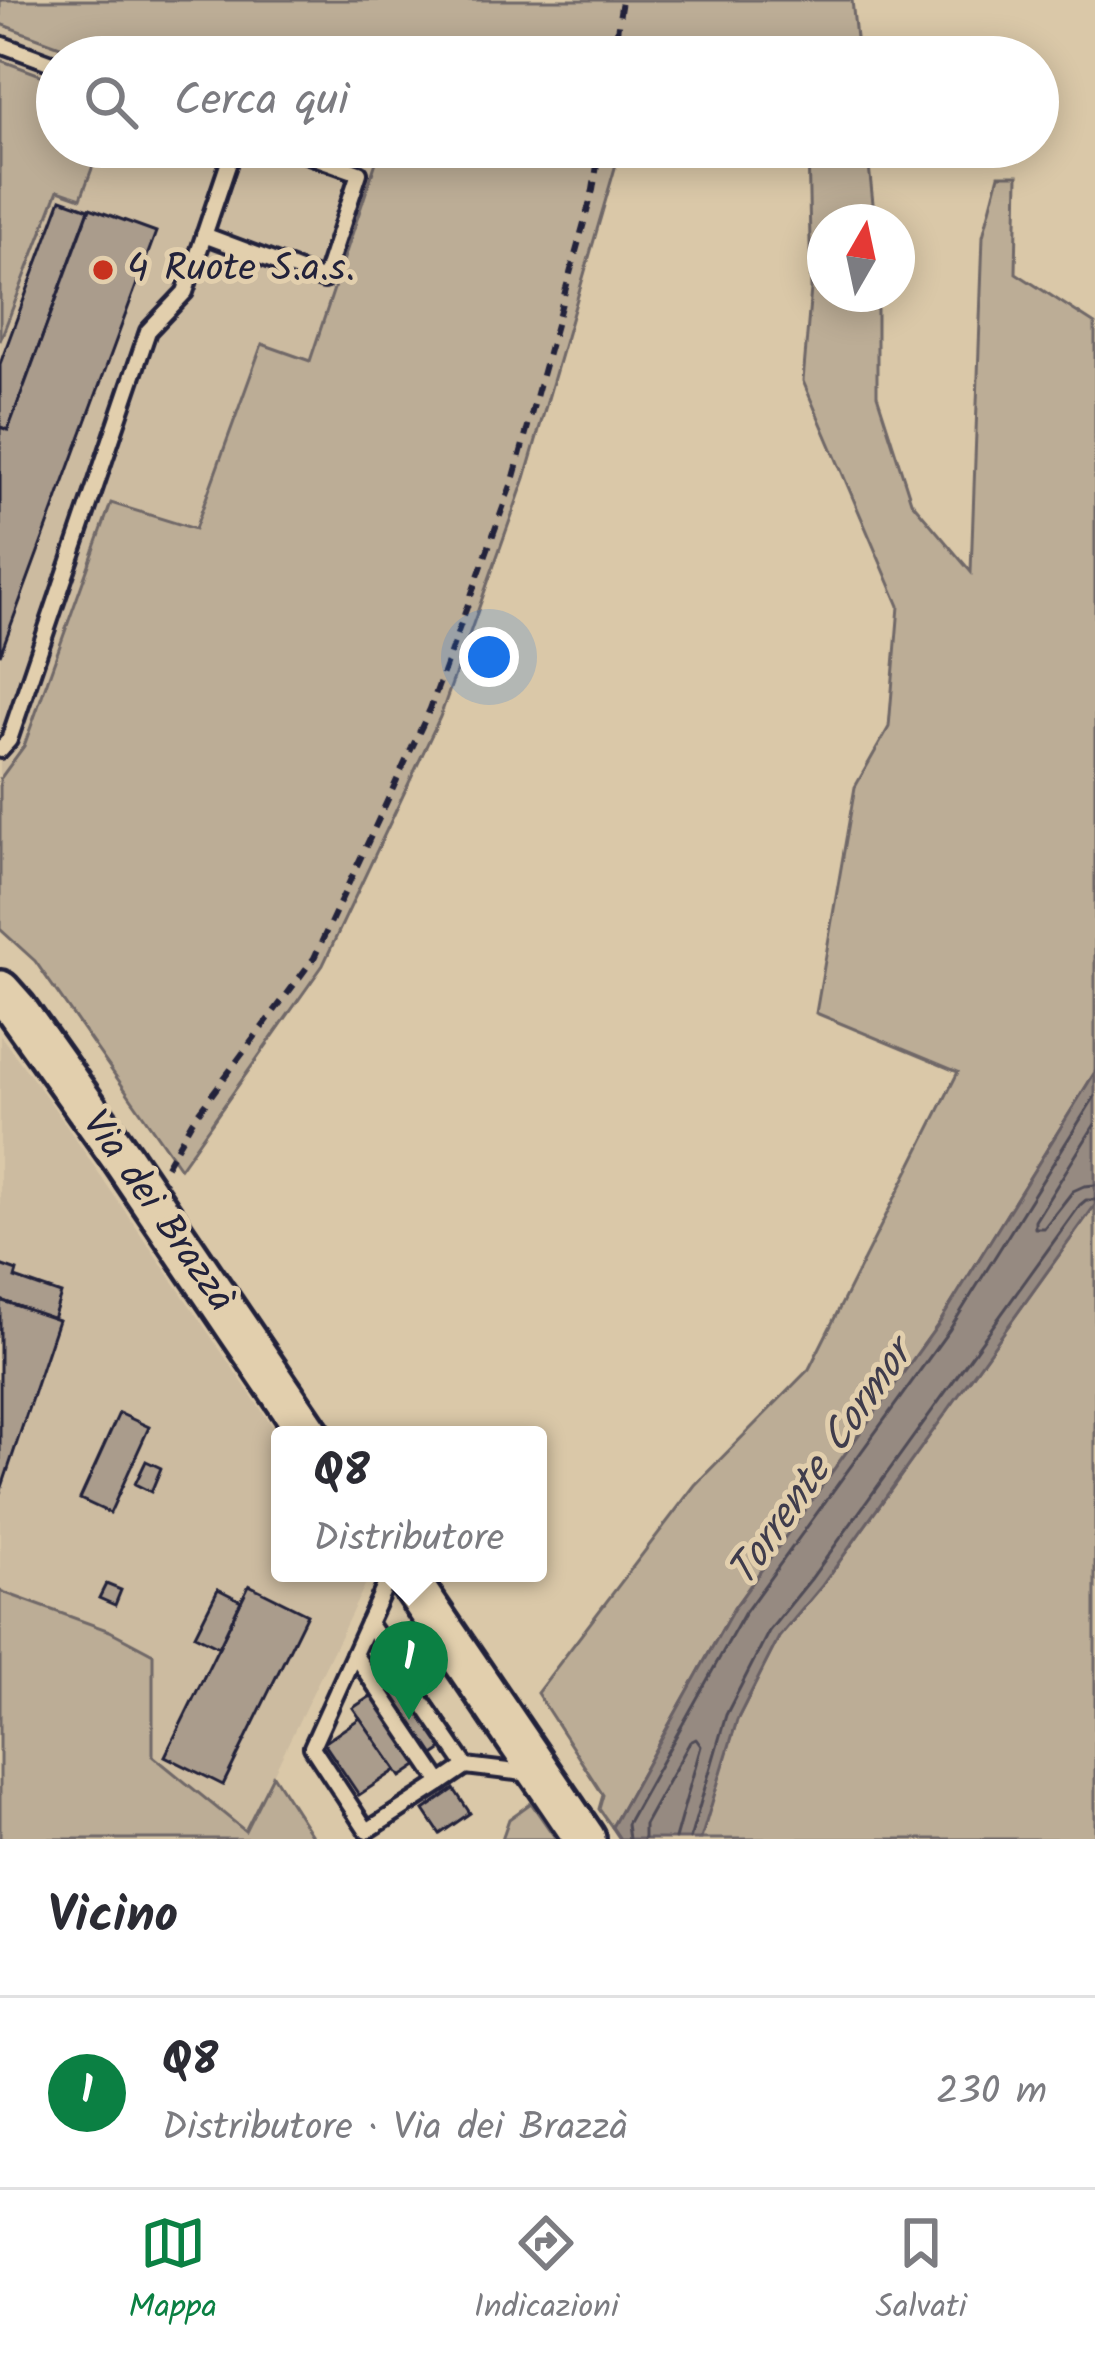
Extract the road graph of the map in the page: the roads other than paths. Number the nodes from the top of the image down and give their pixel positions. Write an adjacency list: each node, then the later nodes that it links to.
1 (0, 44): 2 (lane)
2 (36, 57)
3 (227, 168): 5 (lane)
4 (345, 168): 5 (lane)
5 (204, 235): 6 (lane)
6 (0, 750)
7 (0, 992): 8 (main road, Via dei Brazzà)
8 (304, 1426)
9 (387, 1582): 11 (lane)
10 (410, 1582): 14 (main road)
11 (368, 1623): 12 (lane); 13 (lane)
12 (354, 1654): 15 (lane); 15 (lane)
13 (466, 1766): 14 (lane); 15 (lane)
14 (542, 1775): 16 (main road)
15 (441, 1783)
16 (581, 1833)

